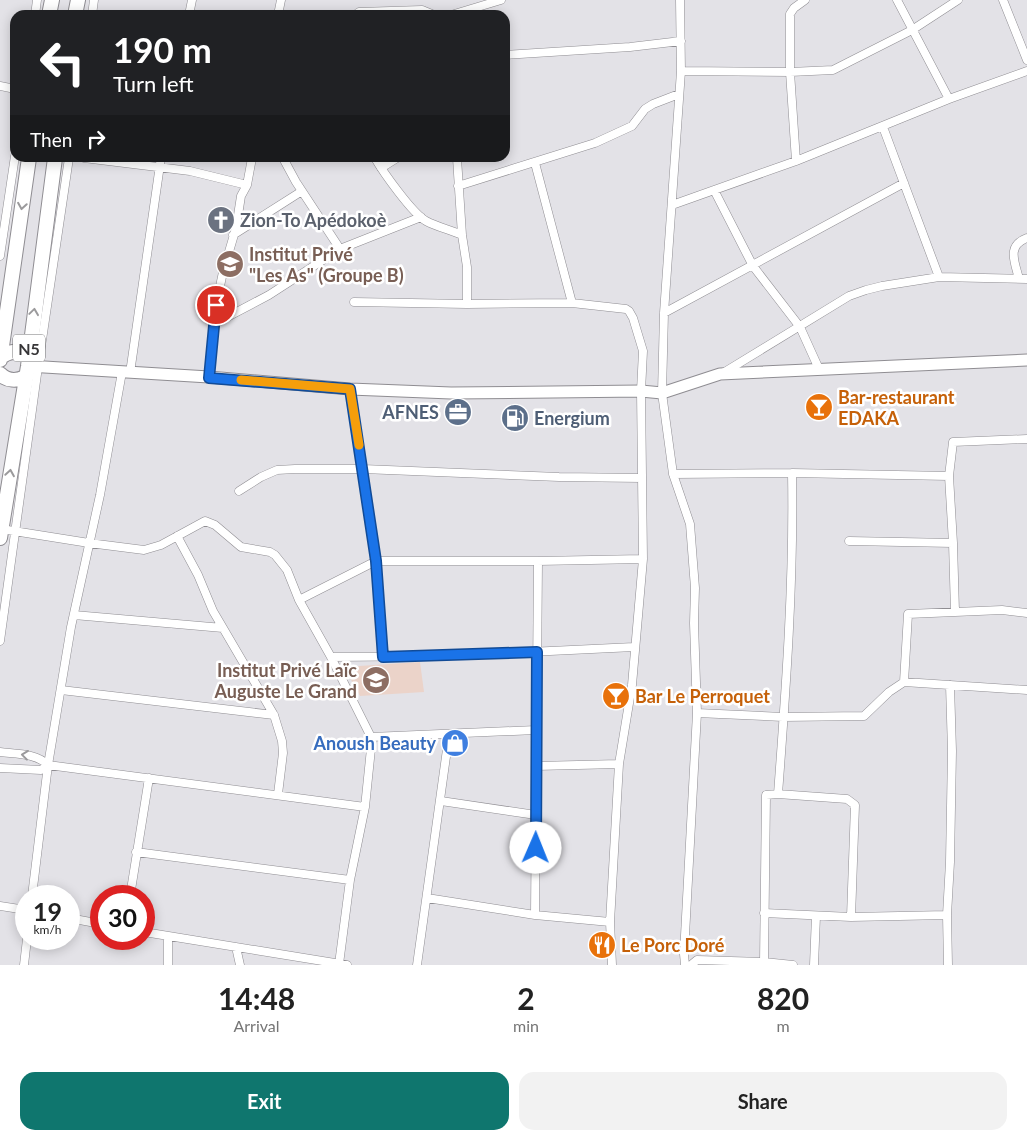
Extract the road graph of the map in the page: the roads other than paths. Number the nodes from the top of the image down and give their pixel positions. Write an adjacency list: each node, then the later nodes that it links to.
1 (501, 0): 7 (street)
2 (680, 0): 9 (street)
3 (805, 0): 14 (street)
4 (897, 0): 8 (street)
5 (958, 0): 8 (street)
6 (1003, 0): 11 (street)
7 (468, 10)
8 (912, 30): 14 (street); 16 (street)
9 (681, 41): 10 (street); 12 (street)
10 (510, 55)
11 (1027, 60)
12 (681, 71): 14 (street); 15 (street)
13 (1027, 71): 16 (street)
14 (790, 72): 18 (street)
15 (679, 94): 30 (street); 38 (street)
16 (949, 99): 17 (street)
17 (883, 127): 18 (street); 33 (street)
18 (796, 161): 36 (street)
19 (14, 162): 44 (street)
20 (28, 162): 54 (highway, N5, one-way to 54)
21 (55, 162): 56 (highway, N5, one-way to 21)
22 (68, 162): 56 (street)
23 (118, 162): 31 (street)
24 (161, 162): 31 (street)
25 (251, 162): 34 (street)
26 (287, 162): 37 (street)
27 (377, 162): 32 (street)
28 (391, 162): 32 (street)
29 (456, 162): 35 (street)
30 (535, 163): 35 (street); 49 (street)
31 (160, 167): 34 (street); 58 (street)
32 (381, 168): 39 (street)
33 (904, 183): 45 (street); 46 (street)
34 (247, 185): 40 (street)
35 (458, 186): 41 (street)
36 (714, 190): 38 (street); 45 (street)
37 (302, 191): 40 (street); 43 (street)
38 (672, 205): 51 (street)
39 (421, 216): 41 (street); 43 (street)
40 (233, 235): 52 (street)
41 (462, 235): 50 (street)
42 (1027, 238): 47 (street)
43 (340, 249): 52 (street)
44 (0, 256)
45 (753, 266): 51 (street); 53 (street)
46 (940, 277): 47 (street); 53 (street)
47 (1023, 279)
48 (354, 302): 50 (street)
49 (572, 303): 50 (street); 63 (street)
50 (468, 304)
51 (664, 313): 64 (street)
52 (214, 324): 61 (street)
53 (800, 327): 57 (street); 60 (street)
54 (0, 360): 56 (highway)
55 (1027, 360): 57 (street)
56 (30, 367): 58 (street); 59 (highway); 72 (highway, N5, one-way to 56); 73 (street)
57 (819, 369): 60 (street)
58 (126, 373): 61 (street); 76 (street)
59 (0, 374)
60 (720, 374): 64 (street)
61 (209, 378): 62 (street)
62 (350, 389): 63 (street); 66 (street)
63 (641, 391): 64 (street); 70 (street)
64 (662, 393): 68 (street)
65 (1027, 439): 69 (street)
66 (363, 469): 70 (street); 71 (street); 79 (street)
67 (792, 473): 68 (street); 69 (street); 97 (street)
68 (673, 474): 95 (street)
69 (949, 476): 77 (street)
70 (642, 478): 78 (street)
71 (239, 491)
72 (0, 532): 73 (street)
73 (16, 533): 76 (street); 86 (street)
74 (177, 536): 76 (street); 81 (street); 85 (street)
75 (849, 541): 77 (street)
76 (89, 543): 84 (street)
77 (953, 543): 82 (street)
78 (643, 559): 80 (street); 87 (street)
79 (376, 561): 80 (street); 81 (street); 90 (street)
80 (538, 561): 88 (street)
81 (299, 600): 89 (street)
82 (955, 612): 83 (street); 91 (street)
83 (1027, 613)
84 (74, 615): 85 (street); 93 (street)
85 (223, 628): 96 (street)
86 (0, 641)
87 (634, 647): 88 (street); 103 (street)
88 (537, 652): 90 (street); 98 (street)
89 (331, 657): 90 (street); 100 (street)
90 (383, 657)
91 (904, 682): 92 (street); 97 (street)
92 (950, 685): 94 (street); 121 (street)
93 (61, 690): 96 (street); 102 (street)
94 (1027, 690)
95 (697, 713): 97 (street); 136 (street)
96 (274, 715): 107 (street)
97 (783, 717): 108 (street)
98 (536, 730): 99 (street); 104 (street)
99 (449, 735): 100 (street); 109 (street)
100 (371, 737): 110 (street)
101 (0, 752): 102 (street, one-way to 101)
102 (48, 764): 105 (street); 106 (street); 114 (street)
103 (619, 764): 104 (street); 124 (street)
104 (536, 766): 111 (street)
105 (0, 768)
106 (149, 778): 107 (street); 112 (street)
107 (278, 794): 110 (street)
108 (778, 794): 119 (street); 123 (street)
109 (441, 801): 111 (street); 116 (street)
110 (365, 807): 113 (street)
111 (536, 814): 120 (street)
112 (136, 852): 113 (street); 115 (street)
113 (350, 880): 130 (street)
114 (33, 885)
115 (132, 885)
116 (427, 898): 120 (street); 134 (street)
117 (0, 906): 118 (street)
118 (15, 908)
119 (764, 913): 122 (street); 129 (street)
120 (535, 915): 124 (street)
121 (947, 915): 123 (street); 140 (street)
122 (816, 916): 123 (street); 139 (street)
123 (852, 917)
124 (610, 922): 135 (street)
125 (155, 934): 126 (street)
126 (168, 936): 127 (street); 132 (street)
127 (236, 947): 130 (street); 133 (street)
128 (26, 950): 131 (street)
129 (764, 962): 137 (street); 138 (street)
130 (343, 964)
131 (24, 965)
132 (168, 965)
133 (240, 965)
134 (416, 965)
135 (612, 965)
136 (685, 965)
137 (691, 965)
138 (793, 965)
139 (814, 965)
140 (948, 965)

